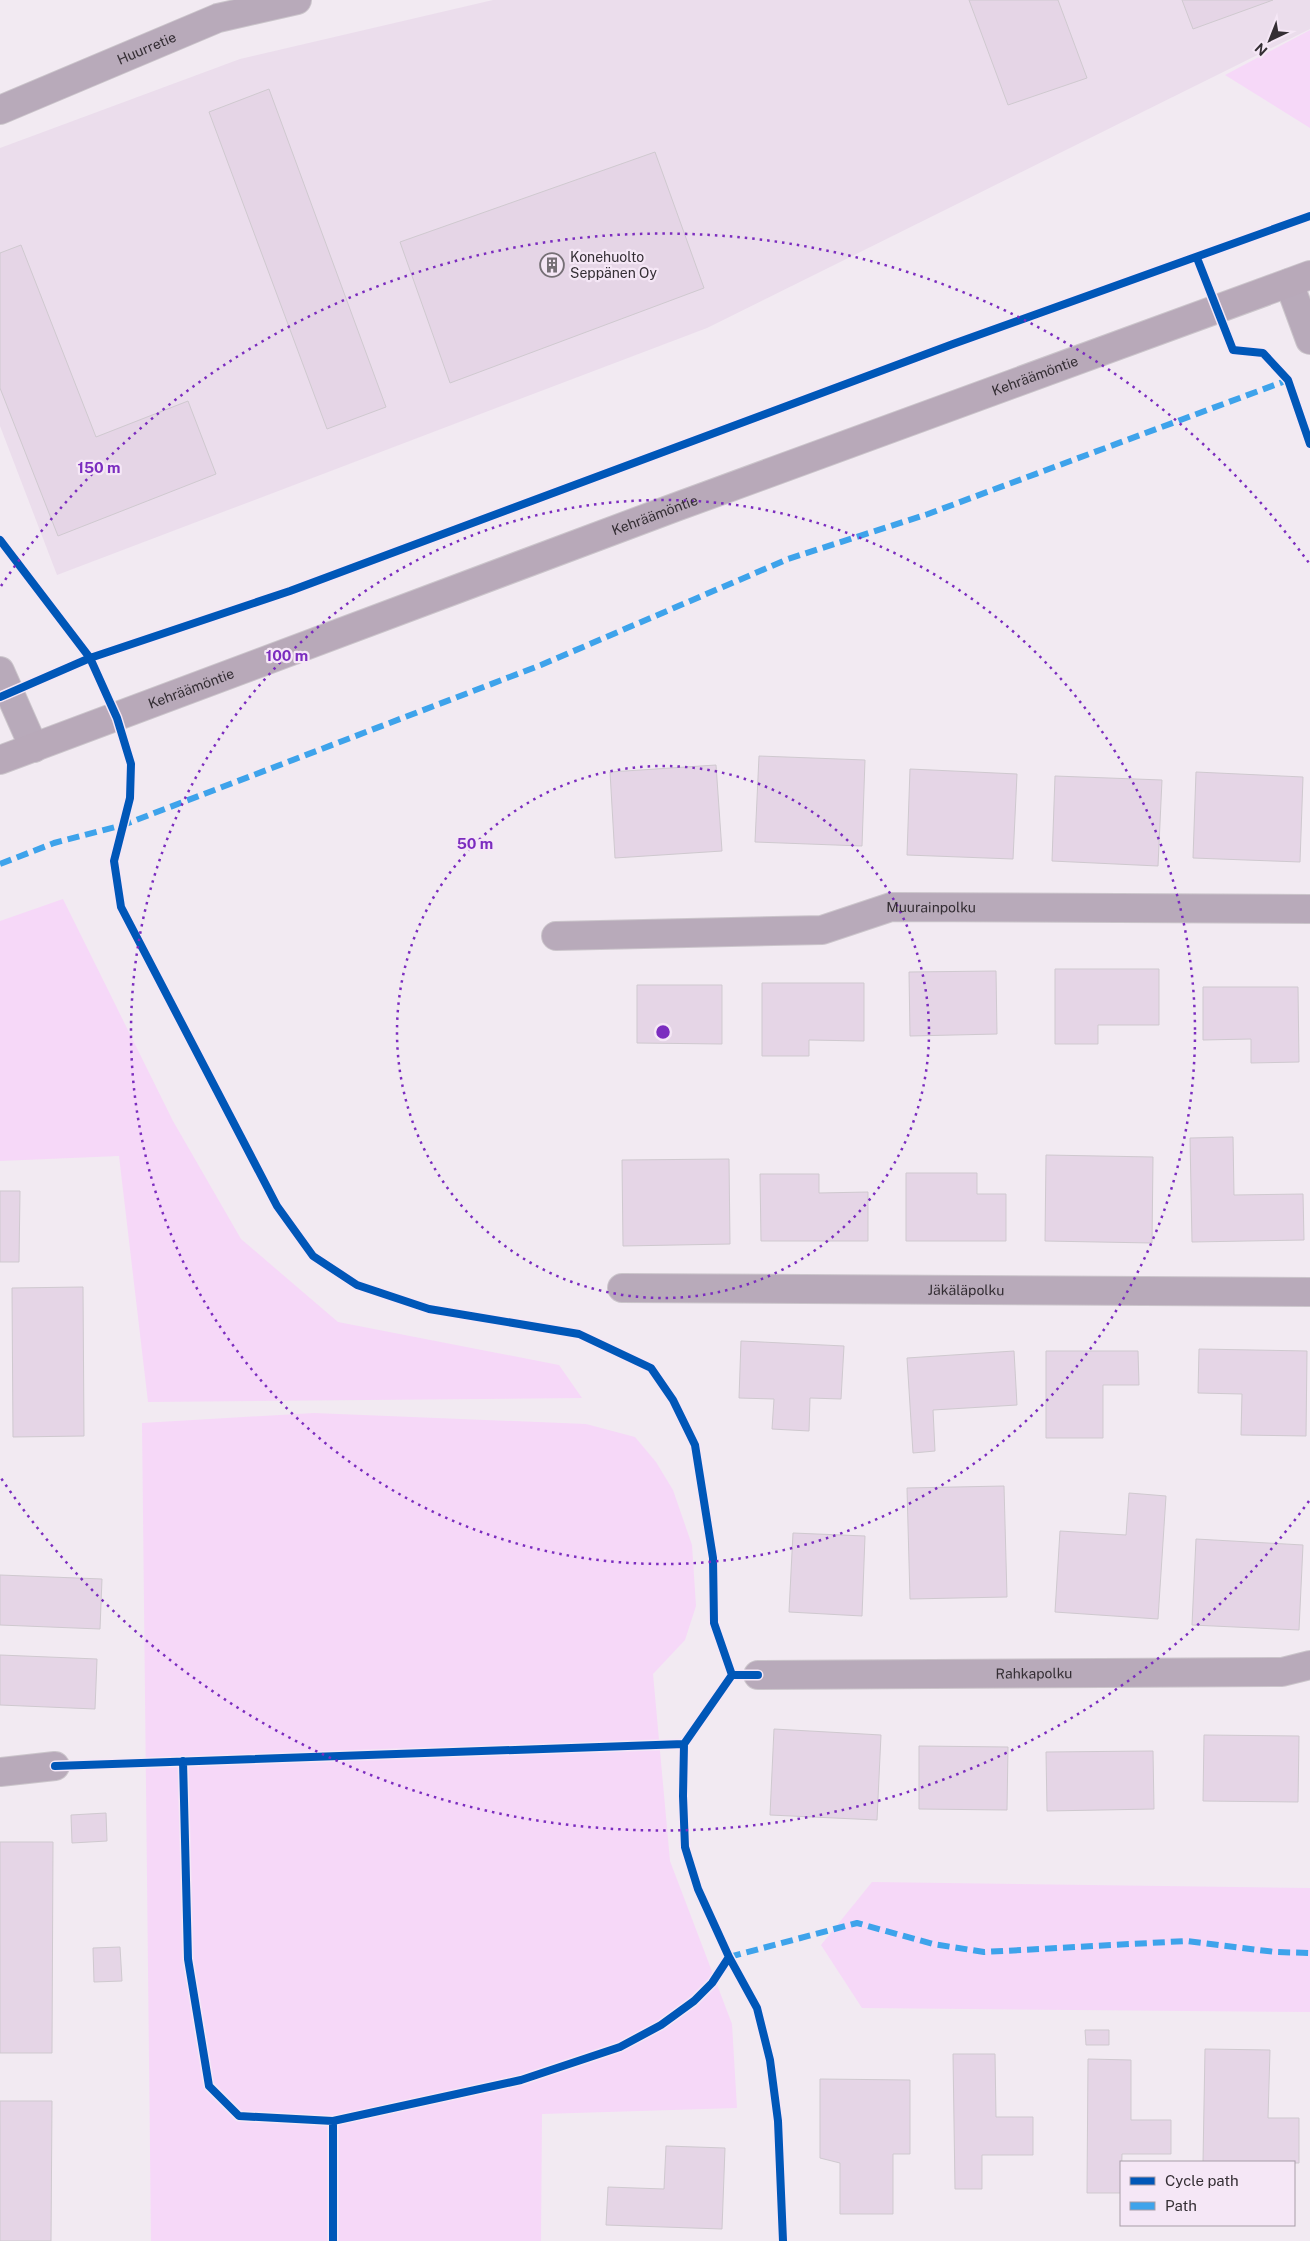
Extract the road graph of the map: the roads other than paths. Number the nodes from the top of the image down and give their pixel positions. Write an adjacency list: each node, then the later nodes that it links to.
1 (297, 0): 2 (street, Huurretie)
2 (214, 9): 3 (street, Huurretie)
3 (0, 110)
4 (1299, 279): 5 (street); 7 (street, Kehräämöntie)
5 (1310, 340)
6 (0, 671): 7 (street)
7 (34, 748): 8 (street, Kehräämöntie)
8 (0, 760)
9 (1310, 909): 10 (street, Muurainpolku)
10 (556, 936)
11 (622, 1288): 12 (street, Jäkäläpolku)
12 (1310, 1292)
13 (1310, 1665): 14 (street, Rahkapolku)
14 (758, 1675)
15 (55, 1766): 16 (street)
16 (0, 1772)

